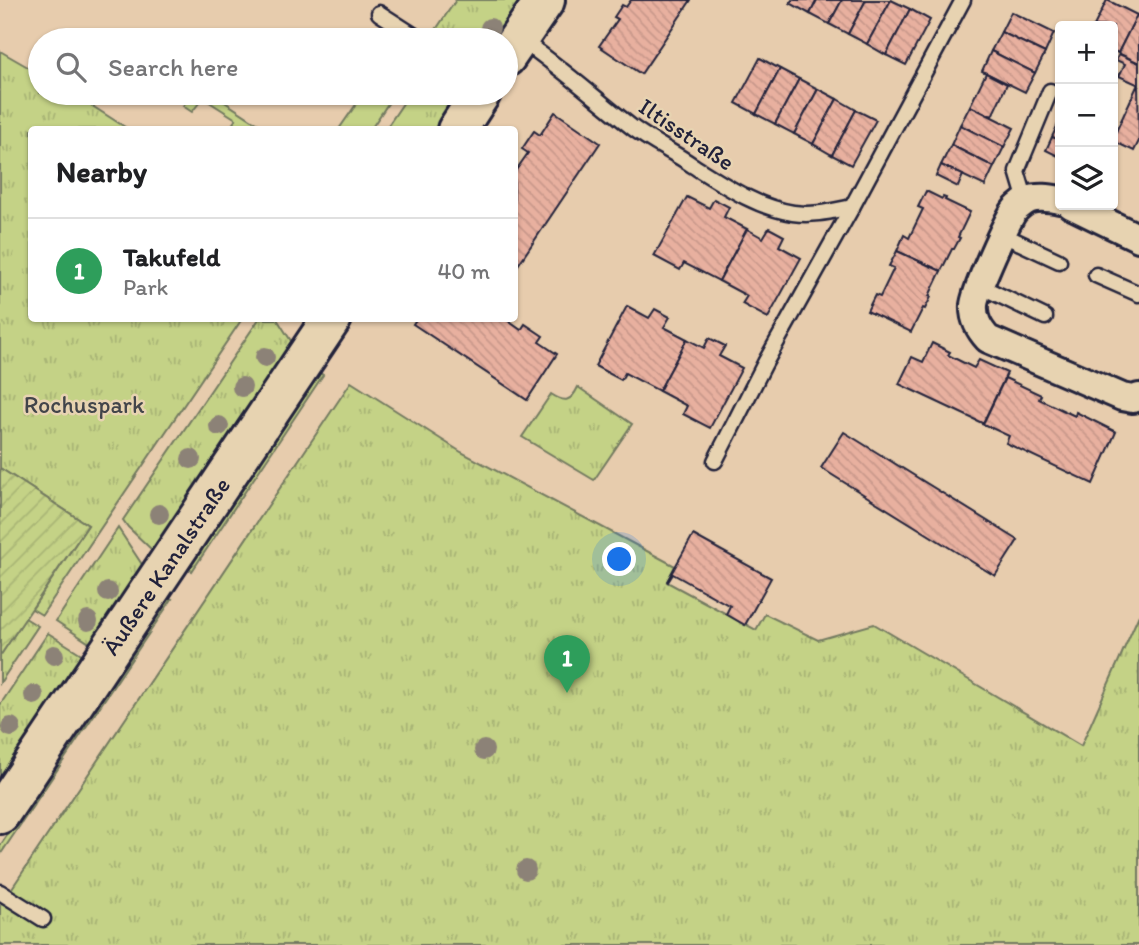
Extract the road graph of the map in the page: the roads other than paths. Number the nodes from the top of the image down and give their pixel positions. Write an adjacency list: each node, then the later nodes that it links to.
1 (545, 0): 5 (main road)
2 (963, 0): 12 (lane)
3 (379, 13): 4 (lane)
4 (402, 28)
5 (518, 39)
6 (518, 49): 12 (lane, Iltisstraße)
7 (1051, 91): 11 (lane)
8 (473, 105): 9 (main road)
9 (460, 126)
10 (1055, 200): 11 (street)
11 (1026, 201): 14 (street)
12 (852, 207): 23 (lane)
13 (1082, 210): 15 (street)
14 (1003, 235): 16 (lane); 18 (street)
15 (1139, 237)
16 (1059, 261)
17 (1096, 275): 19 (lane)
18 (980, 285): 20 (lane); 22 (street)
19 (1139, 294)
20 (1045, 317)
21 (329, 322): 24 (main road, Äußere Kanalstraße)
22 (1139, 397)
23 (715, 461)
24 (0, 814)
25 (0, 892): 26 (lane)
26 (43, 919)

